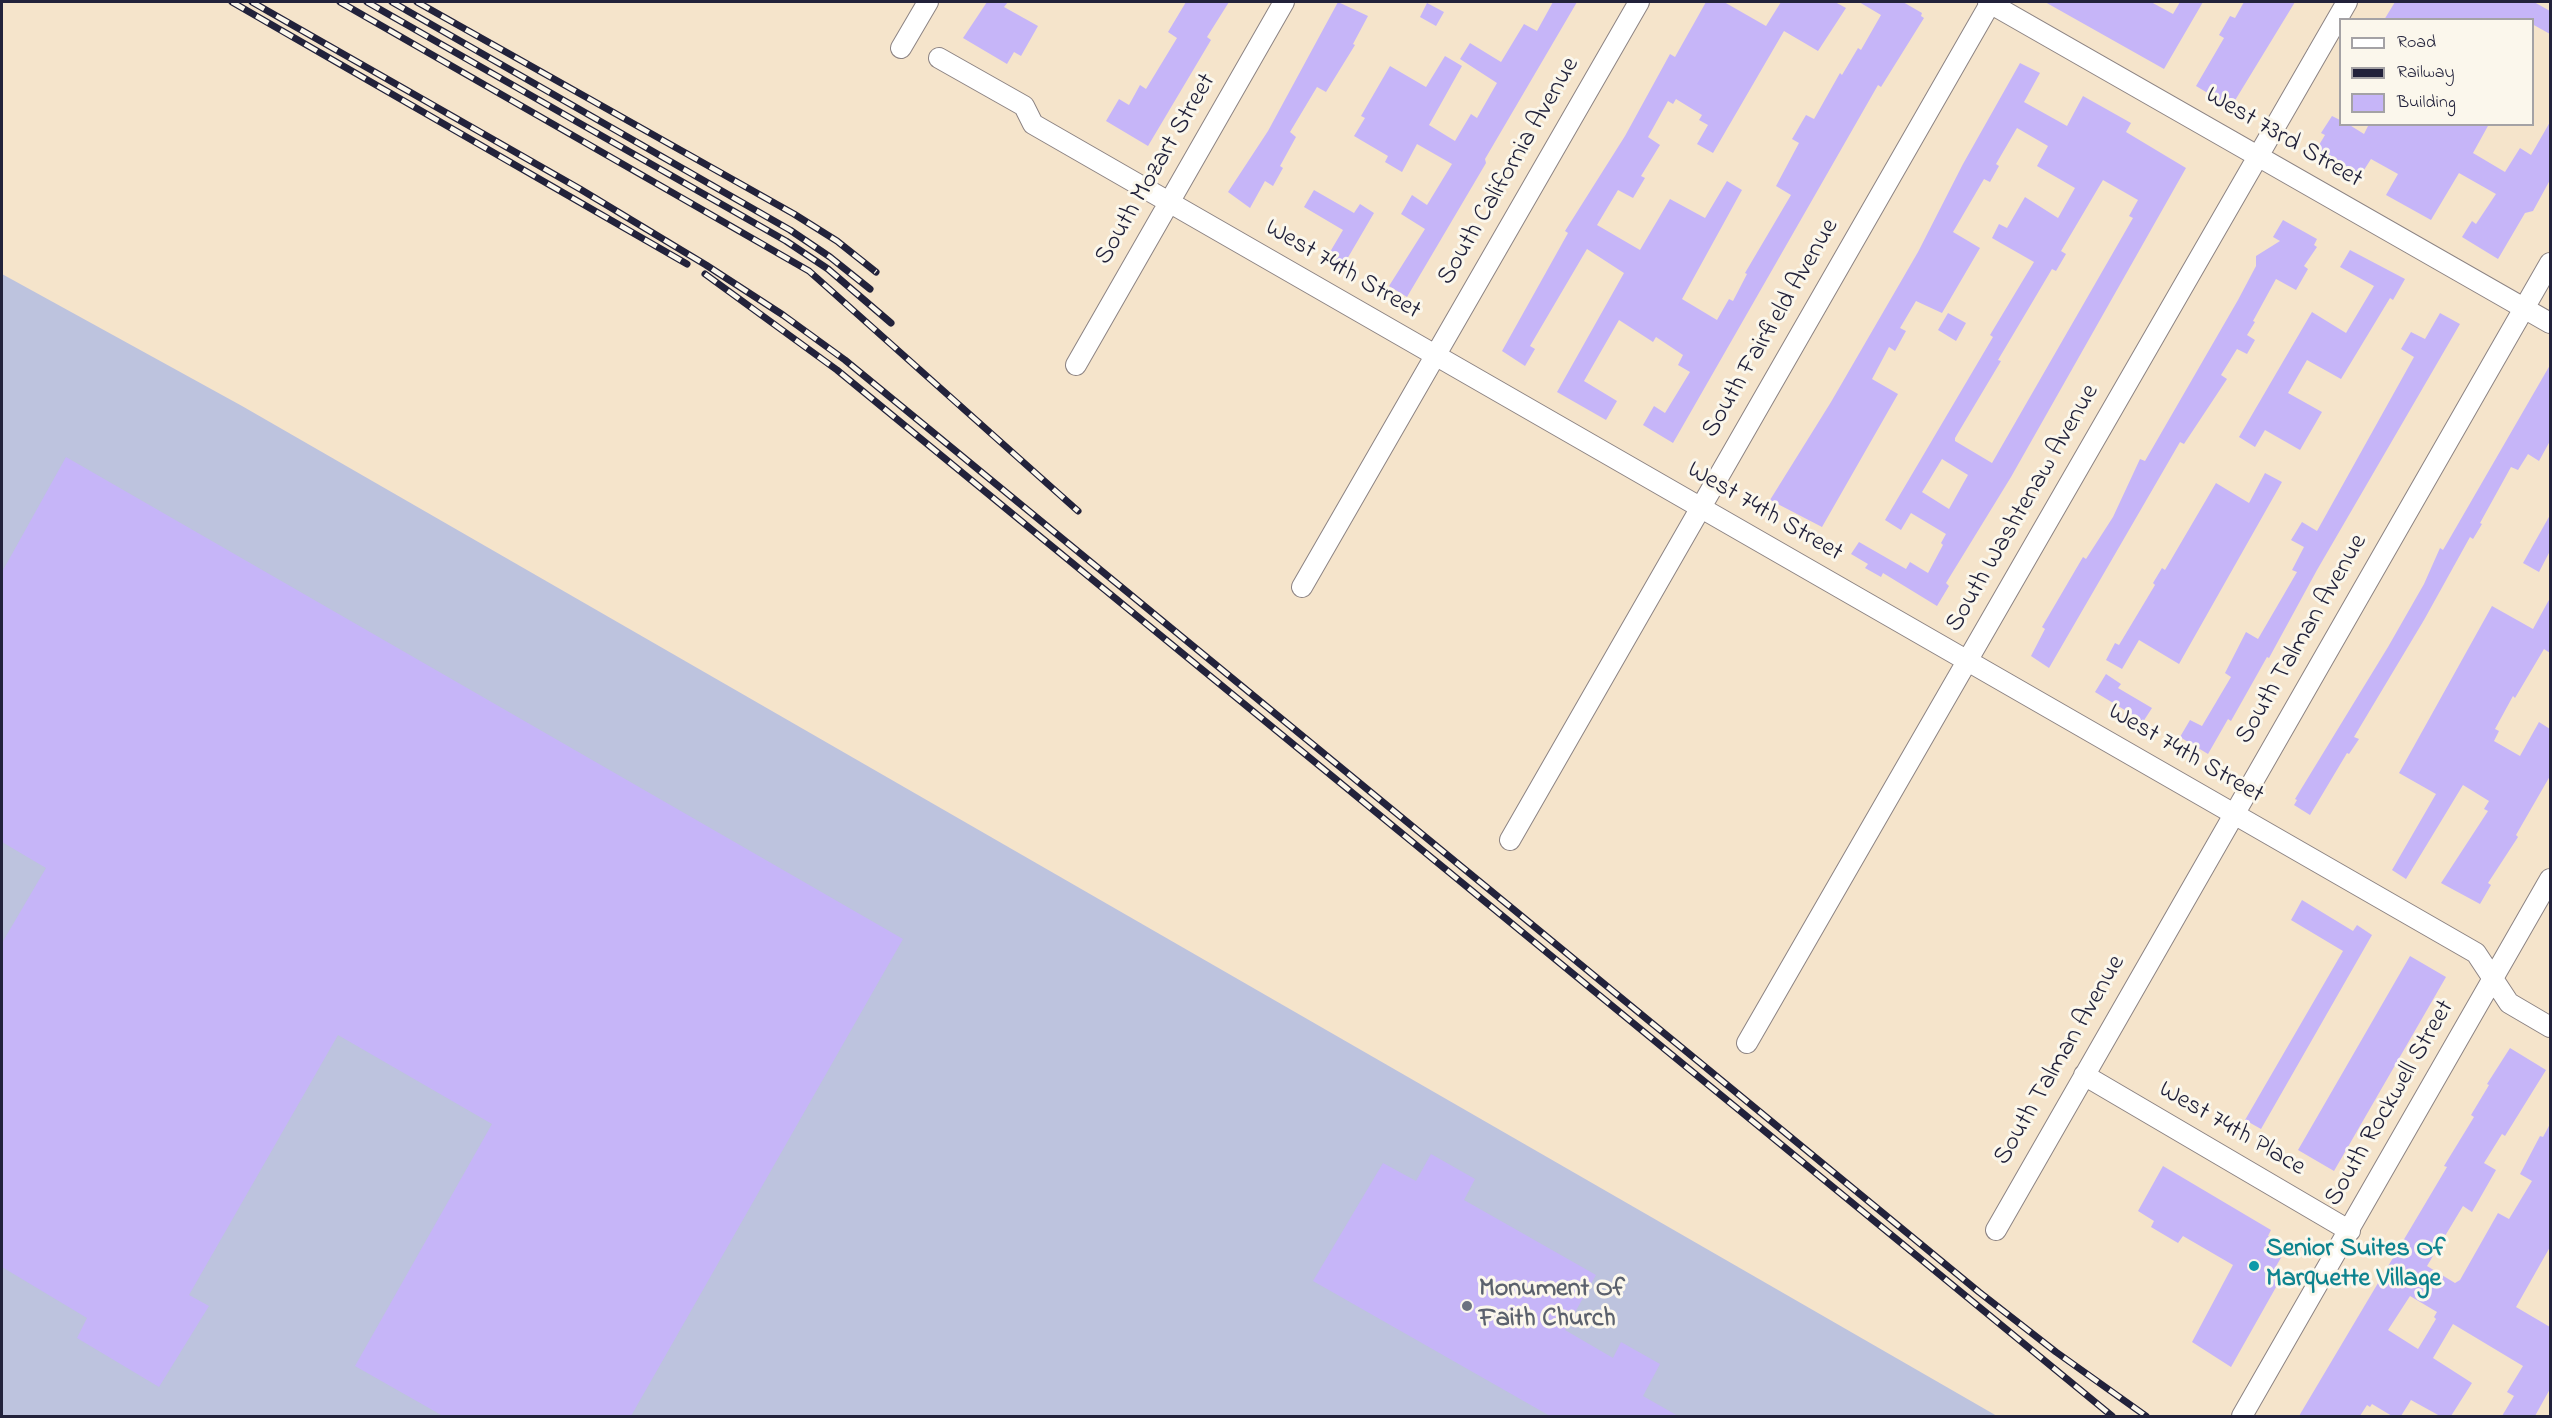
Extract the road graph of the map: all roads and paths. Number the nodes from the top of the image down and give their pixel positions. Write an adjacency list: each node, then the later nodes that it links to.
1 (928, 2): 6 (street)
2 (1284, 2): 9 (street, South Mozart Street)
3 (1639, 2): 13 (street, South California Avenue)
4 (1990, 2): 8 (street, West 73rd Street); 15 (street, South Fairfield Avenue)
5 (2347, 2): 8 (street, South Washtenaw Avenue)
6 (901, 48)
7 (939, 58): 9 (street, West 74th Street)
8 (2259, 156): 11 (street, West 73rd Street); 17 (street, South Washtenaw Avenue)
9 (1169, 202): 13 (street, West 74th Street); 14 (street, South Mozart Street)
10 (2550, 263): 11 (street, South Talman Avenue)
11 (2525, 308): 12 (street, West 73rd Street); 18 (street, South Talman Avenue)
12 (2550, 323)
13 (1436, 356): 15 (street, West 74th Street); 16 (street, South California Avenue)
14 (1076, 365)
15 (1701, 508): 17 (street, West 74th Street); 19 (street, South Fairfield Avenue)
16 (1302, 587)
17 (1968, 661): 18 (street, West 74th Street); 23 (street, South Washtenaw Avenue)
18 (2234, 814): 21 (street, West 74th Street); 24 (street, South Talman Avenue)
19 (1510, 840)
20 (2550, 879): 21 (street, South Rockwell Street)
21 (2493, 980): 22 (street, West 74th Street); 26 (street, South Rockwell Street)
22 (2550, 1027)
23 (1747, 1043)
24 (2084, 1075): 25 (street, South Talman Avenue); 26 (street, West 74th Place)
25 (1995, 1230)
26 (2350, 1231): 27 (street, South Rockwell Street)
27 (2242, 1416)

